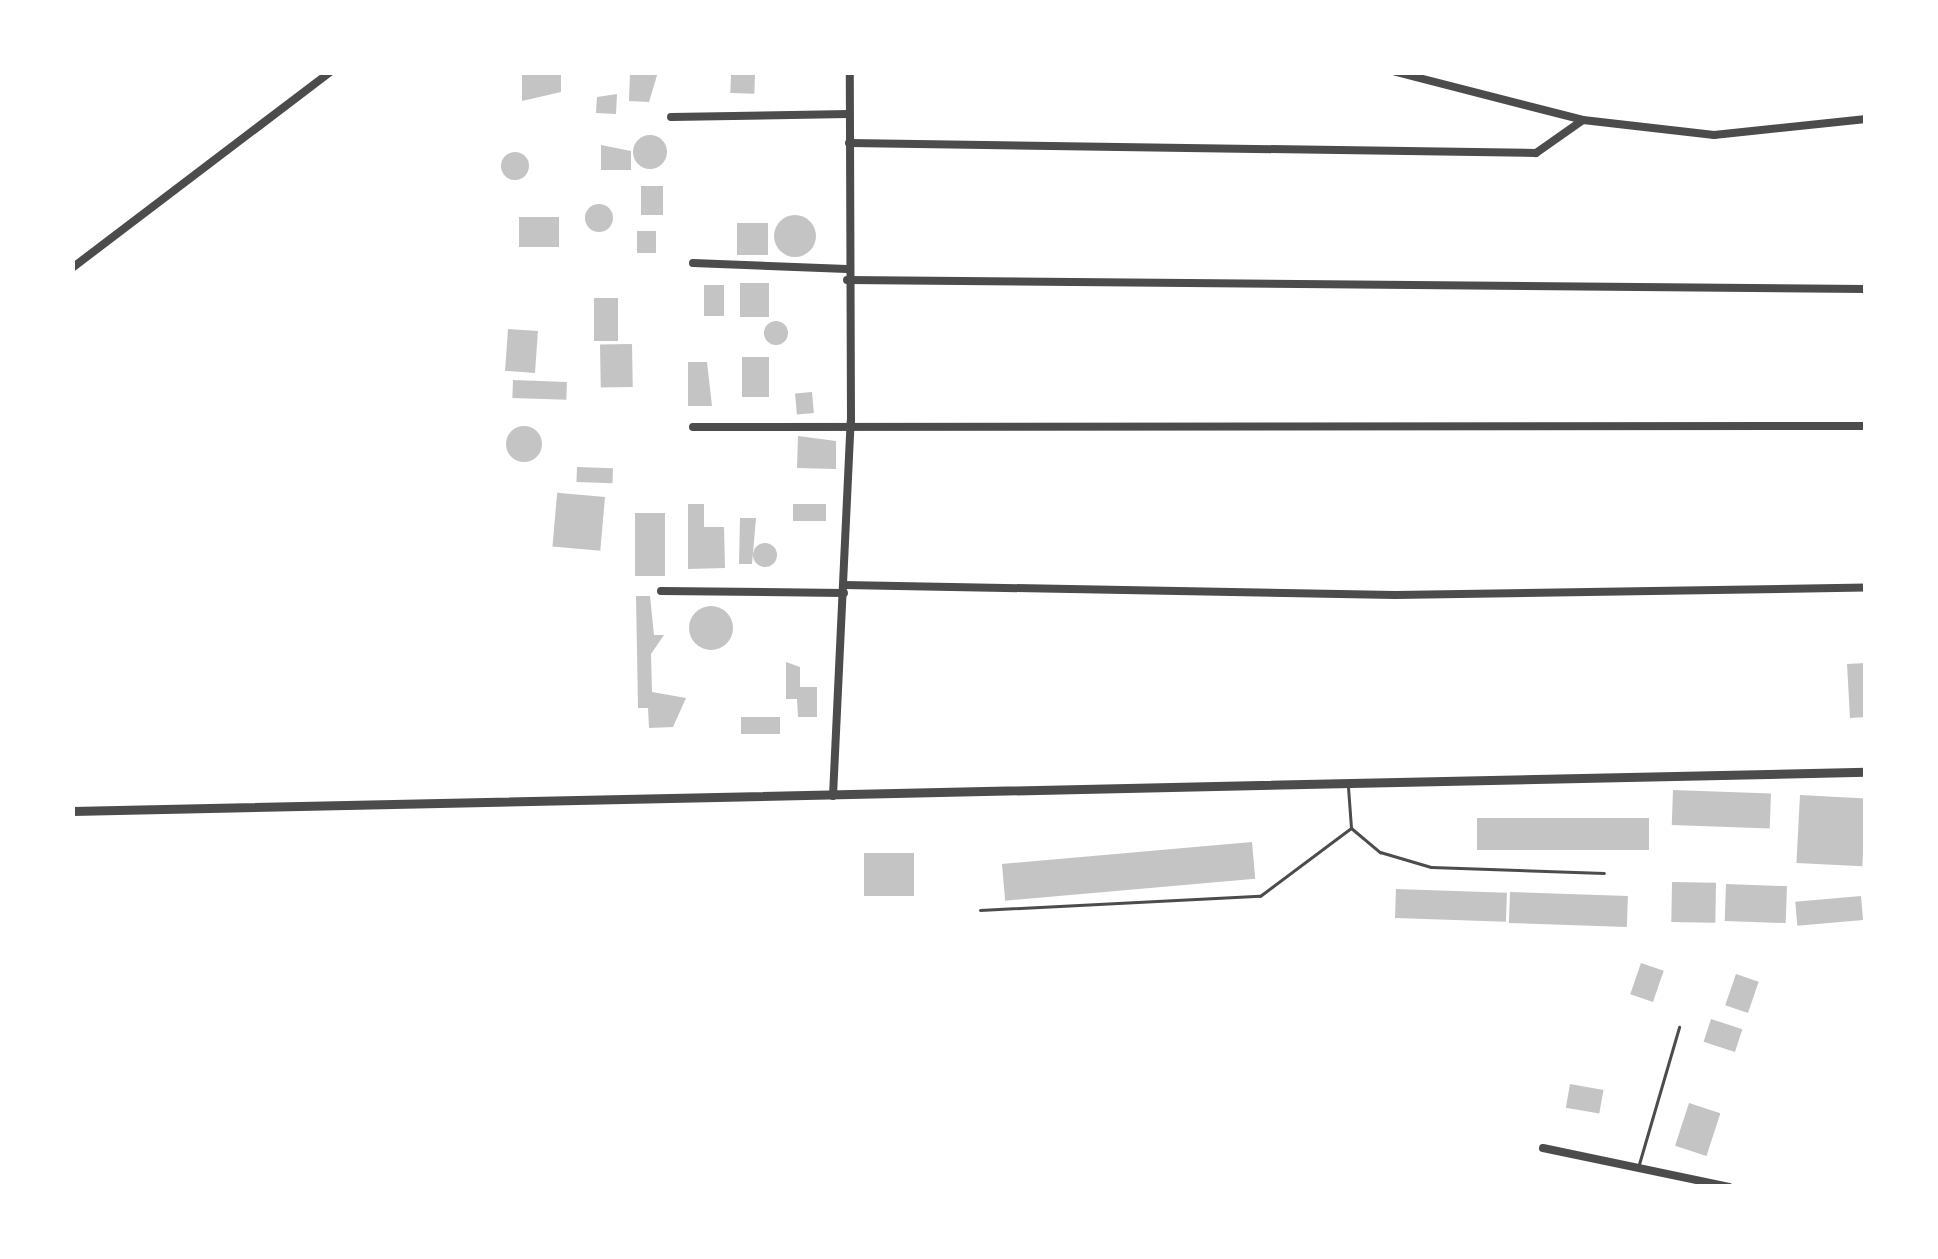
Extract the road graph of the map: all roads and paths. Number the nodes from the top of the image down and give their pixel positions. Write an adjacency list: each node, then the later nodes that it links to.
1 (330, 72): 10 (street)
2 (850, 72): 4 (street)
3 (1396, 72): 7 (street)
4 (849, 114): 5 (street); 8 (street)
5 (671, 117)
6 (1866, 119): 7 (street)
7 (1582, 120): 8 (street)
8 (849, 143): 11 (street)
9 (693, 263): 11 (street)
10 (72, 268)
11 (847, 274): 12 (street); 13 (street)
12 (1866, 289)
13 (850, 421): 14 (street); 15 (street); 17 (street)
14 (1866, 426)
15 (693, 427)
16 (1866, 588): 17 (street)
17 (844, 589): 18 (street); 21 (street)
18 (661, 591)
19 (1866, 772): 20 (street)
20 (1348, 785): 21 (street); 23 (lane)
21 (833, 798): 22 (street)
22 (72, 811)
23 (1351, 828): 24 (lane); 25 (lane)
24 (1604, 873)
25 (980, 910)
26 (1678, 1027): 28 (lane)
27 (1543, 1148): 28 (street)
28 (1639, 1164): 29 (street)
29 (1729, 1187)

